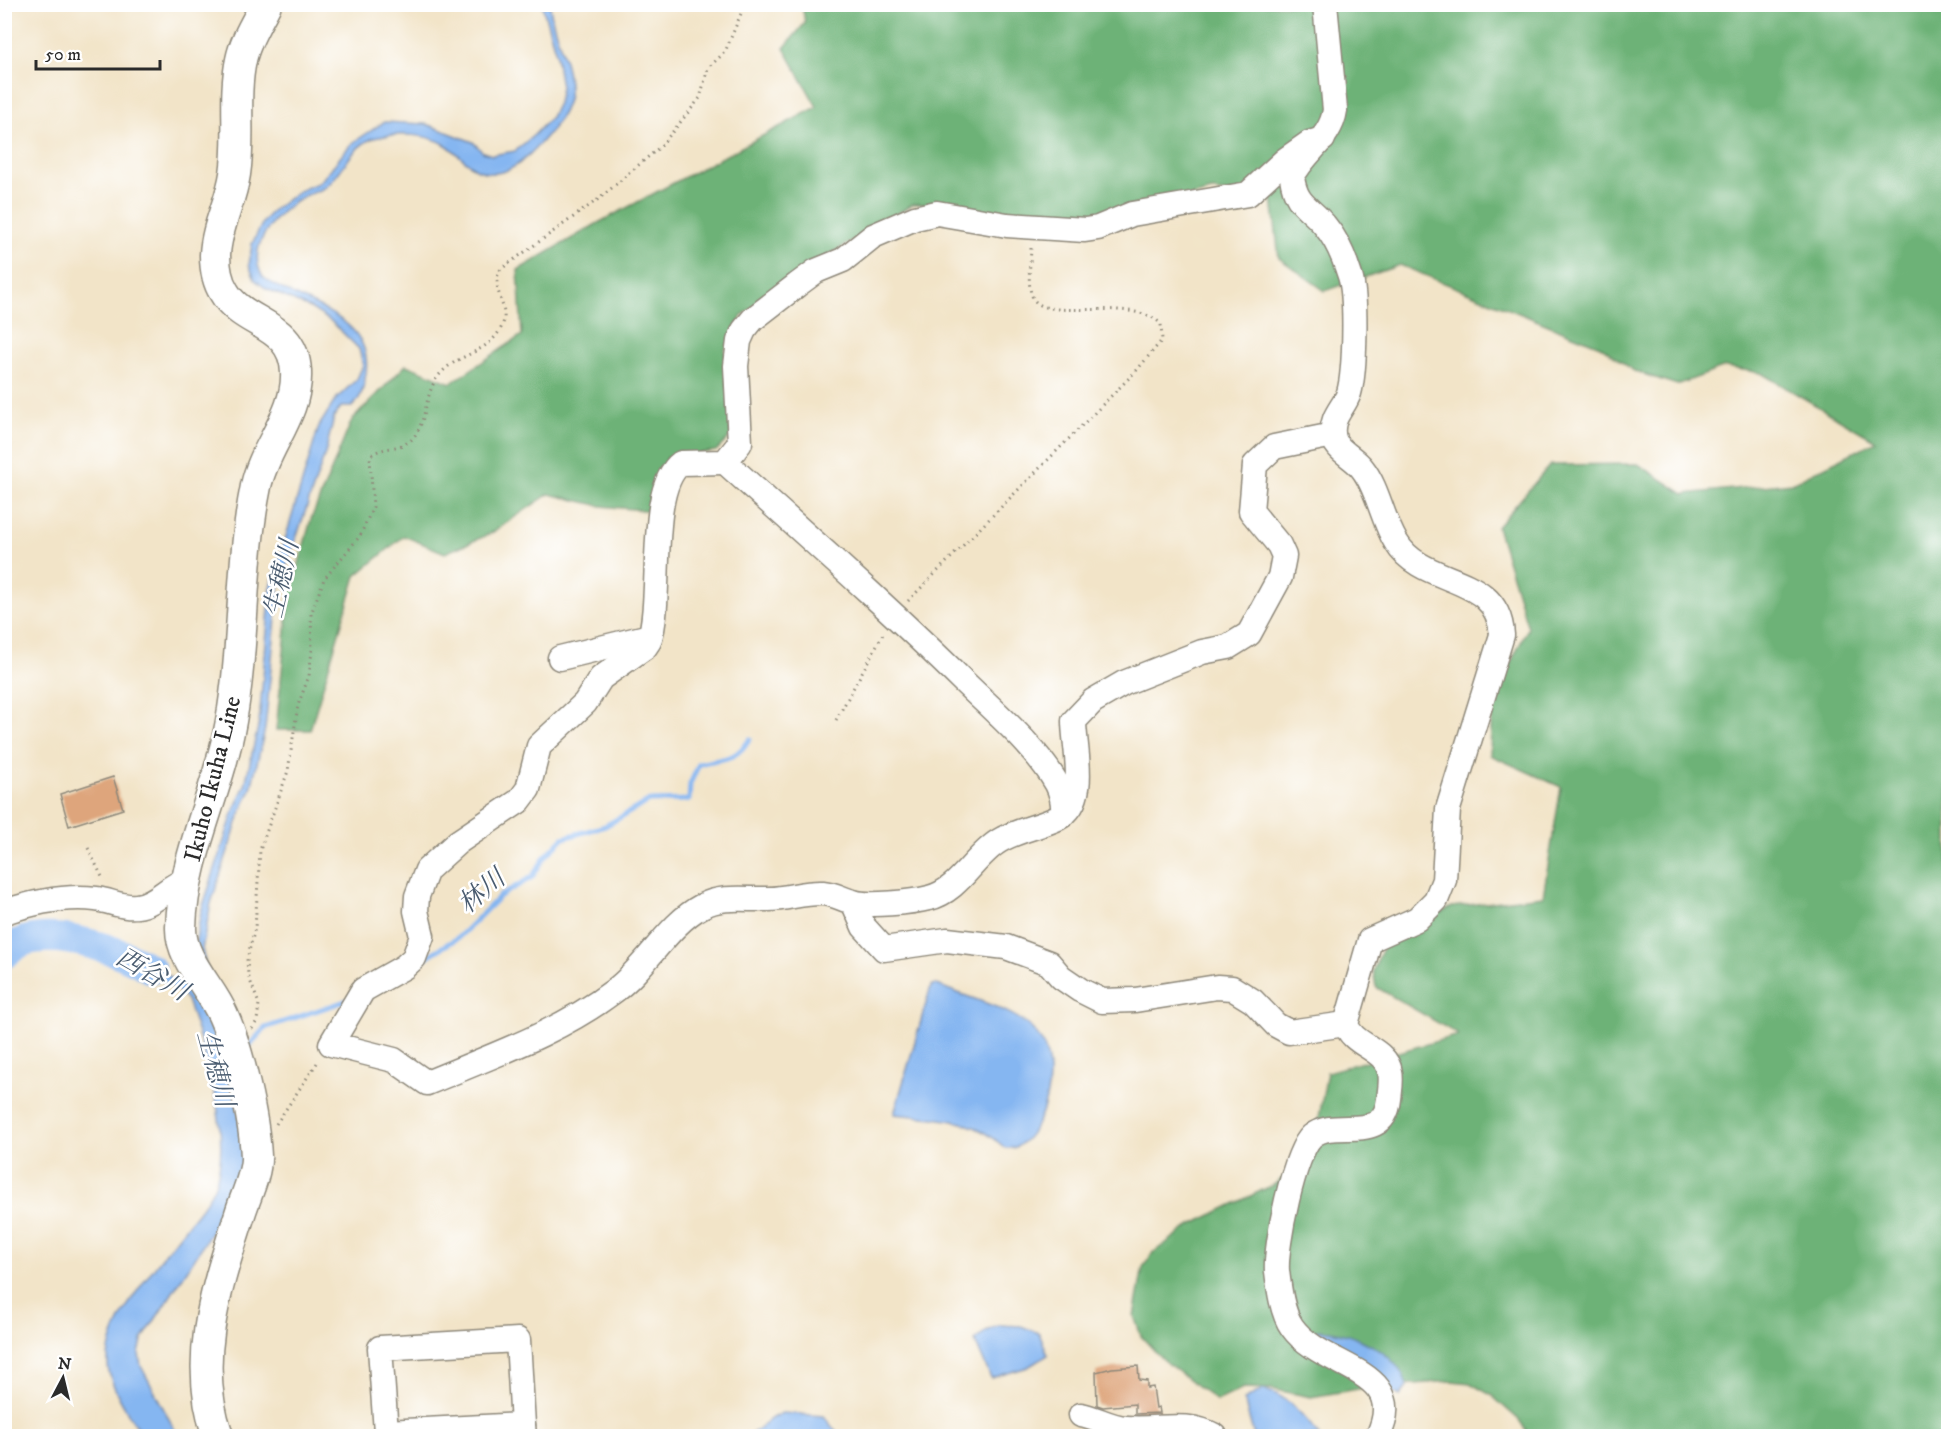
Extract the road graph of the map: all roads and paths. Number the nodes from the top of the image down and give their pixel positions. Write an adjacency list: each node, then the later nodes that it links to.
1 (266, 4): 14 (main road, Ikuho Ikuha Line)
2 (745, 4): 20 (path)
3 (1325, 4): 4 (street)
4 (1323, 139): 5 (street); 6 (street)
5 (1032, 227): 7 (street); 8 (path)
6 (1333, 435): 12 (street); 18 (street)
7 (725, 462): 8 (street); 9 (street)
8 (895, 614): 11 (path); 12 (street)
9 (650, 636): 10 (street); 19 (street)
10 (560, 658)
11 (836, 720)
12 (1063, 815): 15 (street)
13 (88, 848): 16 (path)
14 (186, 880): 16 (street); 20 (main road, Ikuho Ikuha Line)
15 (853, 902): 18 (street); 19 (street)
16 (123, 906): 17 (street)
17 (4, 912)
18 (1346, 1024): 27 (street)
19 (331, 1044): 21 (path)
20 (236, 1055): 21 (main road, Ikuho Ikuha Line)
21 (257, 1159): 25 (main road, Ikuho Ikuha Line)
22 (1081, 1415): 26 (street)
23 (523, 1431): 24 (street); 24 (street)
24 (386, 1434)
25 (218, 1437)
26 (1215, 1437)
27 (1378, 1437)

